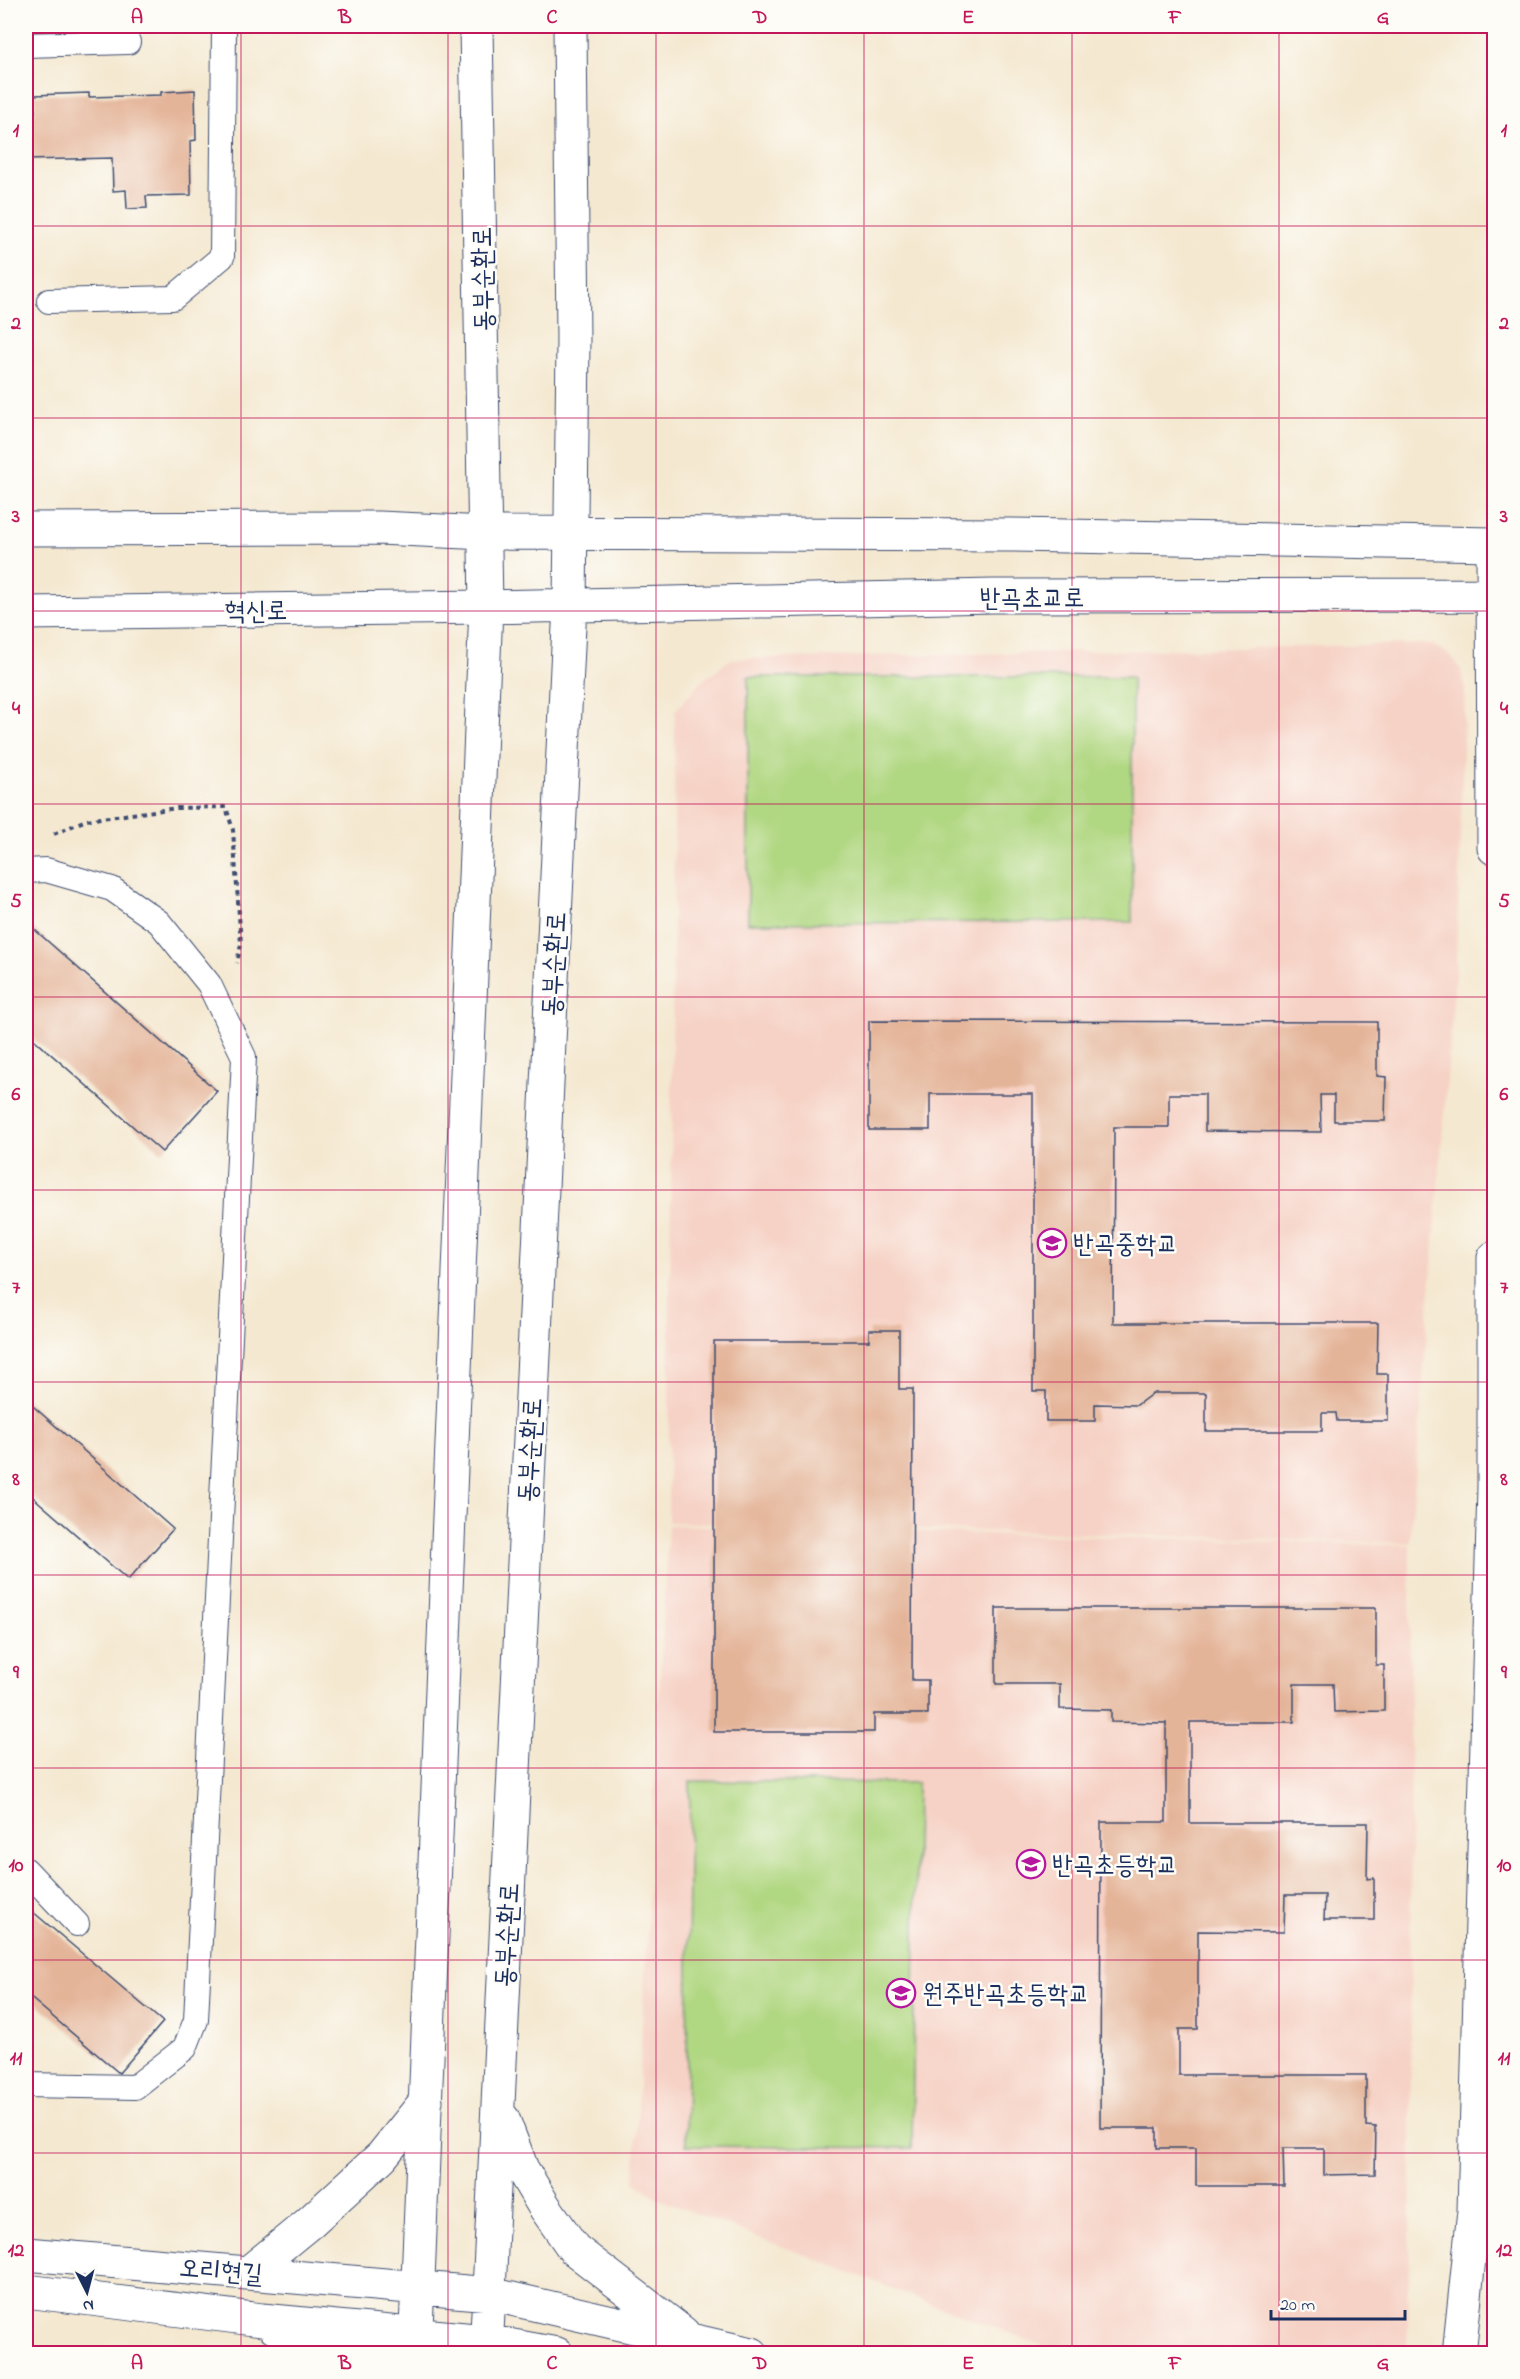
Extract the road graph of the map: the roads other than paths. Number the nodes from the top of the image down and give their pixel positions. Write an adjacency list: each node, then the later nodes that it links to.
1 (224, 26): 6 (lane)
2 (476, 26): 8 (street, 동부순환로)
3 (570, 26): 9 (street)
4 (38, 39): 5 (lane)
5 (128, 42)
6 (49, 301)
7 (26, 529): 8 (street)
8 (486, 533): 9 (street); 13 (street, 동부순환로)
9 (572, 533): 10 (street); 12 (street, 동부순환로)
10 (1494, 544): 11 (street)
11 (1494, 595): 12 (street, 반곡초교로); 15 (street)
12 (570, 605): 13 (street, 반곡초교로); 22 (street, 동부순환로)
13 (486, 607): 14 (street, 혁신로); 21 (street)
14 (26, 613)
15 (1494, 848)
16 (26, 871): 20 (lane)
17 (1494, 1258): 35 (street)
18 (26, 1870): 19 (lane)
19 (77, 1924)
20 (26, 2085)
21 (426, 2101): 24 (street); 25 (street)
22 (497, 2105): 27 (street, 동부순환로); 29 (street)
23 (26, 2254): 24 (street, 오리현길)
24 (248, 2273): 25 (street, 오리현길)
25 (417, 2287): 27 (street, 오리현길); 30 (street)
26 (26, 2291): 28 (street, 오리현길)
27 (490, 2294): 29 (street); 31 (street, 동부순환로)
28 (262, 2320): 30 (street, 오리현길); 32 (street)
29 (690, 2338): 34 (street)
30 (415, 2344): 31 (street, 오리현길)
31 (486, 2348): 33 (street)
32 (326, 2354)
33 (557, 2354)
34 (752, 2354)
35 (1459, 2354)

